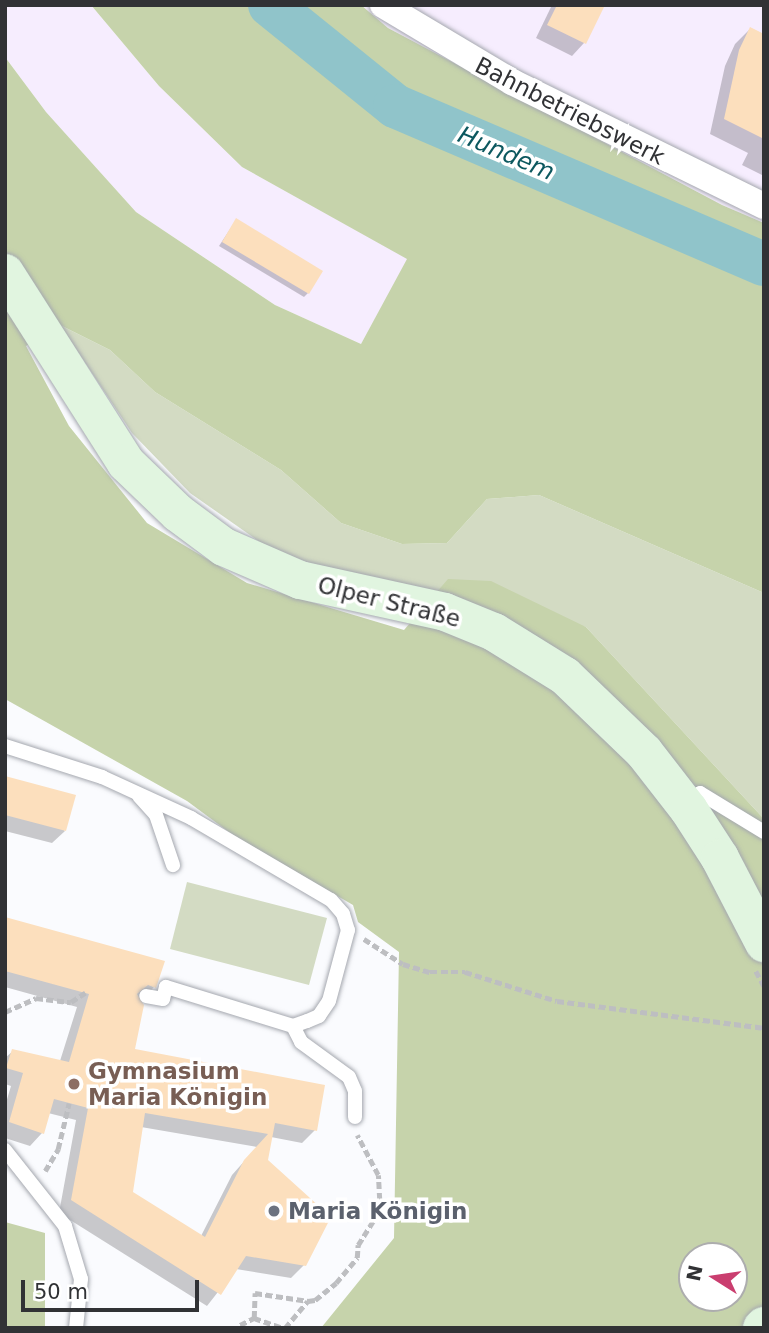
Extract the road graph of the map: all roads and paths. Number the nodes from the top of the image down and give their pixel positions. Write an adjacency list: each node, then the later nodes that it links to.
1 (383, 5): 2 (street, Bahnbetriebswerk)
2 (764, 206)
3 (5, 273): 6 (main road, Olper Straße)
4 (5, 746): 5 (lane)
5 (133, 790): 8 (lane); 9 (lane)
6 (689, 810): 7 (lane); 10 (main road, Olper Straße)
7 (764, 832)
8 (173, 865)
9 (348, 930): 14 (lane); 15 (path)
10 (764, 943)
11 (85, 993): 13 (path)
12 (146, 996): 14 (lane)
13 (5, 1012)
14 (293, 1026): 17 (lane)
15 (764, 1028)
16 (69, 1103): 19 (path)
17 (355, 1117): 20 (path)
18 (5, 1150): 19 (lane)
19 (36, 1186): 23 (lane)
20 (308, 1301): 21 (path); 24 (path)
21 (254, 1318): 22 (path); 24 (path)
22 (240, 1325)
23 (76, 1328)
24 (284, 1328)

